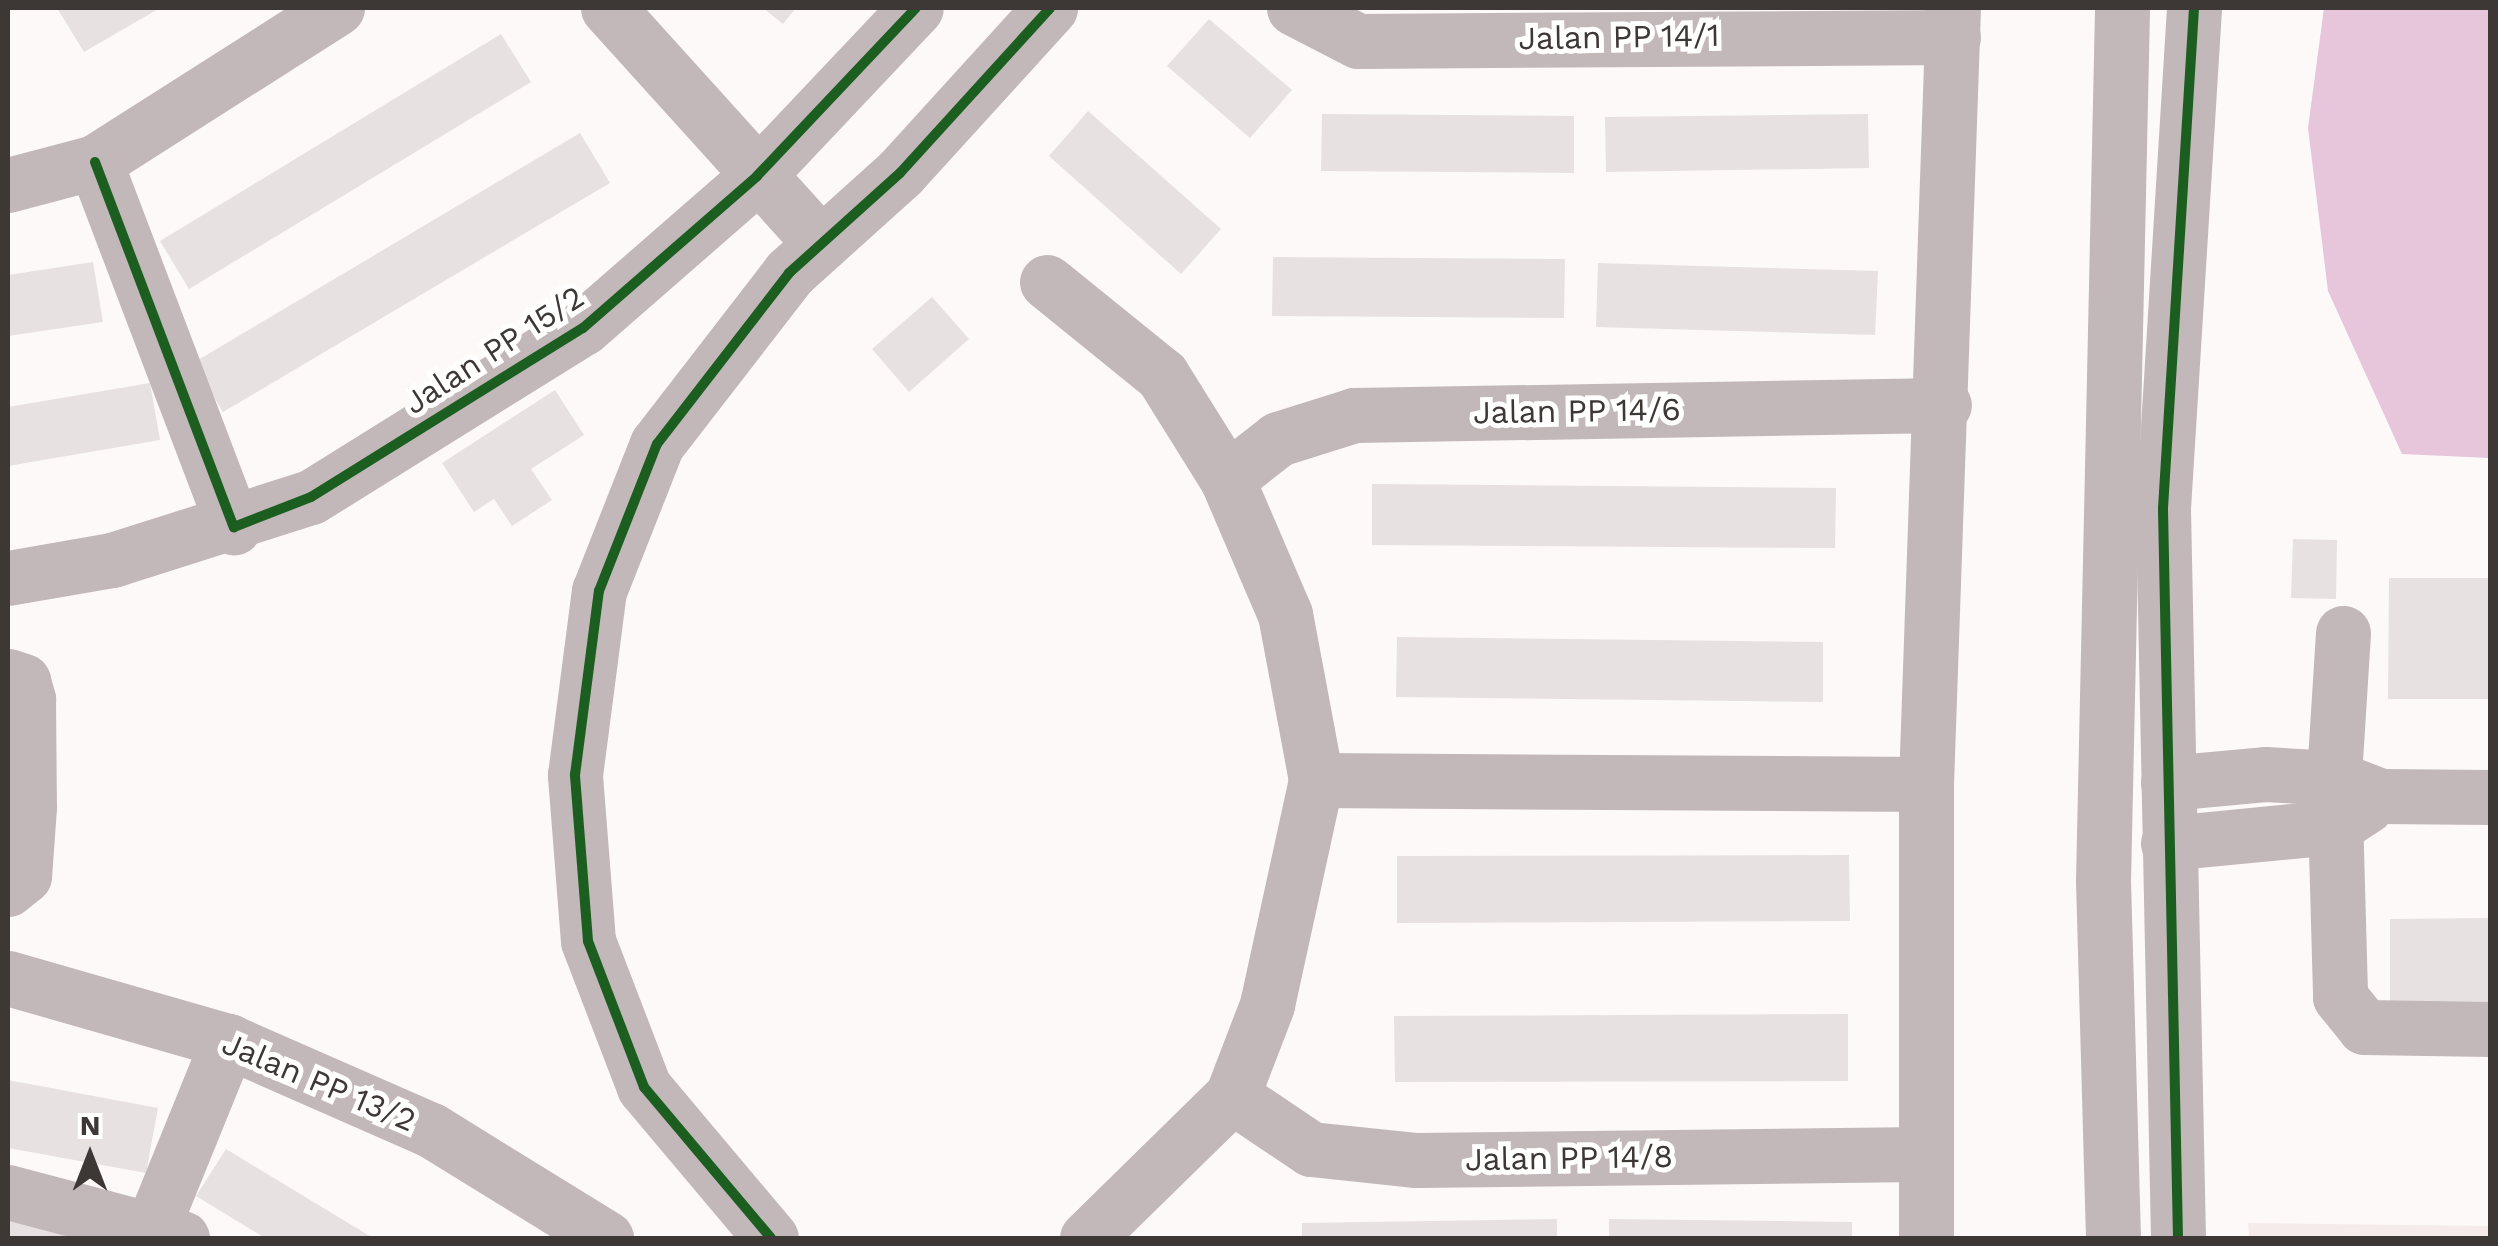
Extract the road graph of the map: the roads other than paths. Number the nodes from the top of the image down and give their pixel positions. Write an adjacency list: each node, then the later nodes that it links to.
1 (337, 8): 10 (street)
2 (608, 8): 11 (street)
3 (916, 8): 11 (street, Jalan PP 15/2)
4 (1050, 8): 13 (street)
5 (1294, 8): 8 (street, Jalan PP 14/1)
6 (2122, 8): 27 (street)
7 (2194, 8): 23 (street)
8 (1586, 22): 9 (street, Jalan PP 14/1)
9 (1953, 22): 15 (street)
10 (94, 162): 12 (street); 17 (street)
11 (757, 176): 13 (street); 17 (street, Jalan PP 15/2)
12 (8, 185)
13 (821, 244): 37 (street)
14 (1047, 282): 16 (street)
15 (1944, 405): 16 (street, Jalan PP 14/6); 22 (street)
16 (1227, 479): 21 (street)
17 (234, 527): 18 (street, Jalan PP 15/2)
18 (8, 578)
19 (2342, 633): 25 (street)
20 (8, 676): 28 (street)
21 (1316, 780): 22 (street); 32 (street)
22 (1926, 784): 33 (street)
23 (2168, 784): 25 (street); 26 (street); 27 (street)
24 (2490, 797): 25 (street)
25 (2350, 800): 26 (street); 30 (street)
26 (2168, 842): 41 (street)
27 (2103, 881): 40 (street)
28 (8, 889)
29 (8, 978): 31 (street, Jalan PP 13/2)
30 (2490, 1029)
31 (228, 1040): 35 (street); 36 (street, Jalan PP 13/2)
32 (1232, 1096): 33 (street, Jalan PP 14/8); 38 (street)
33 (1922, 1154): 39 (street)
34 (8, 1192): 35 (street)
35 (161, 1234)
36 (606, 1238)
37 (771, 1238)
38 (1087, 1238)
39 (1926, 1238)
40 (2112, 1238)
41 (2178, 1238)

